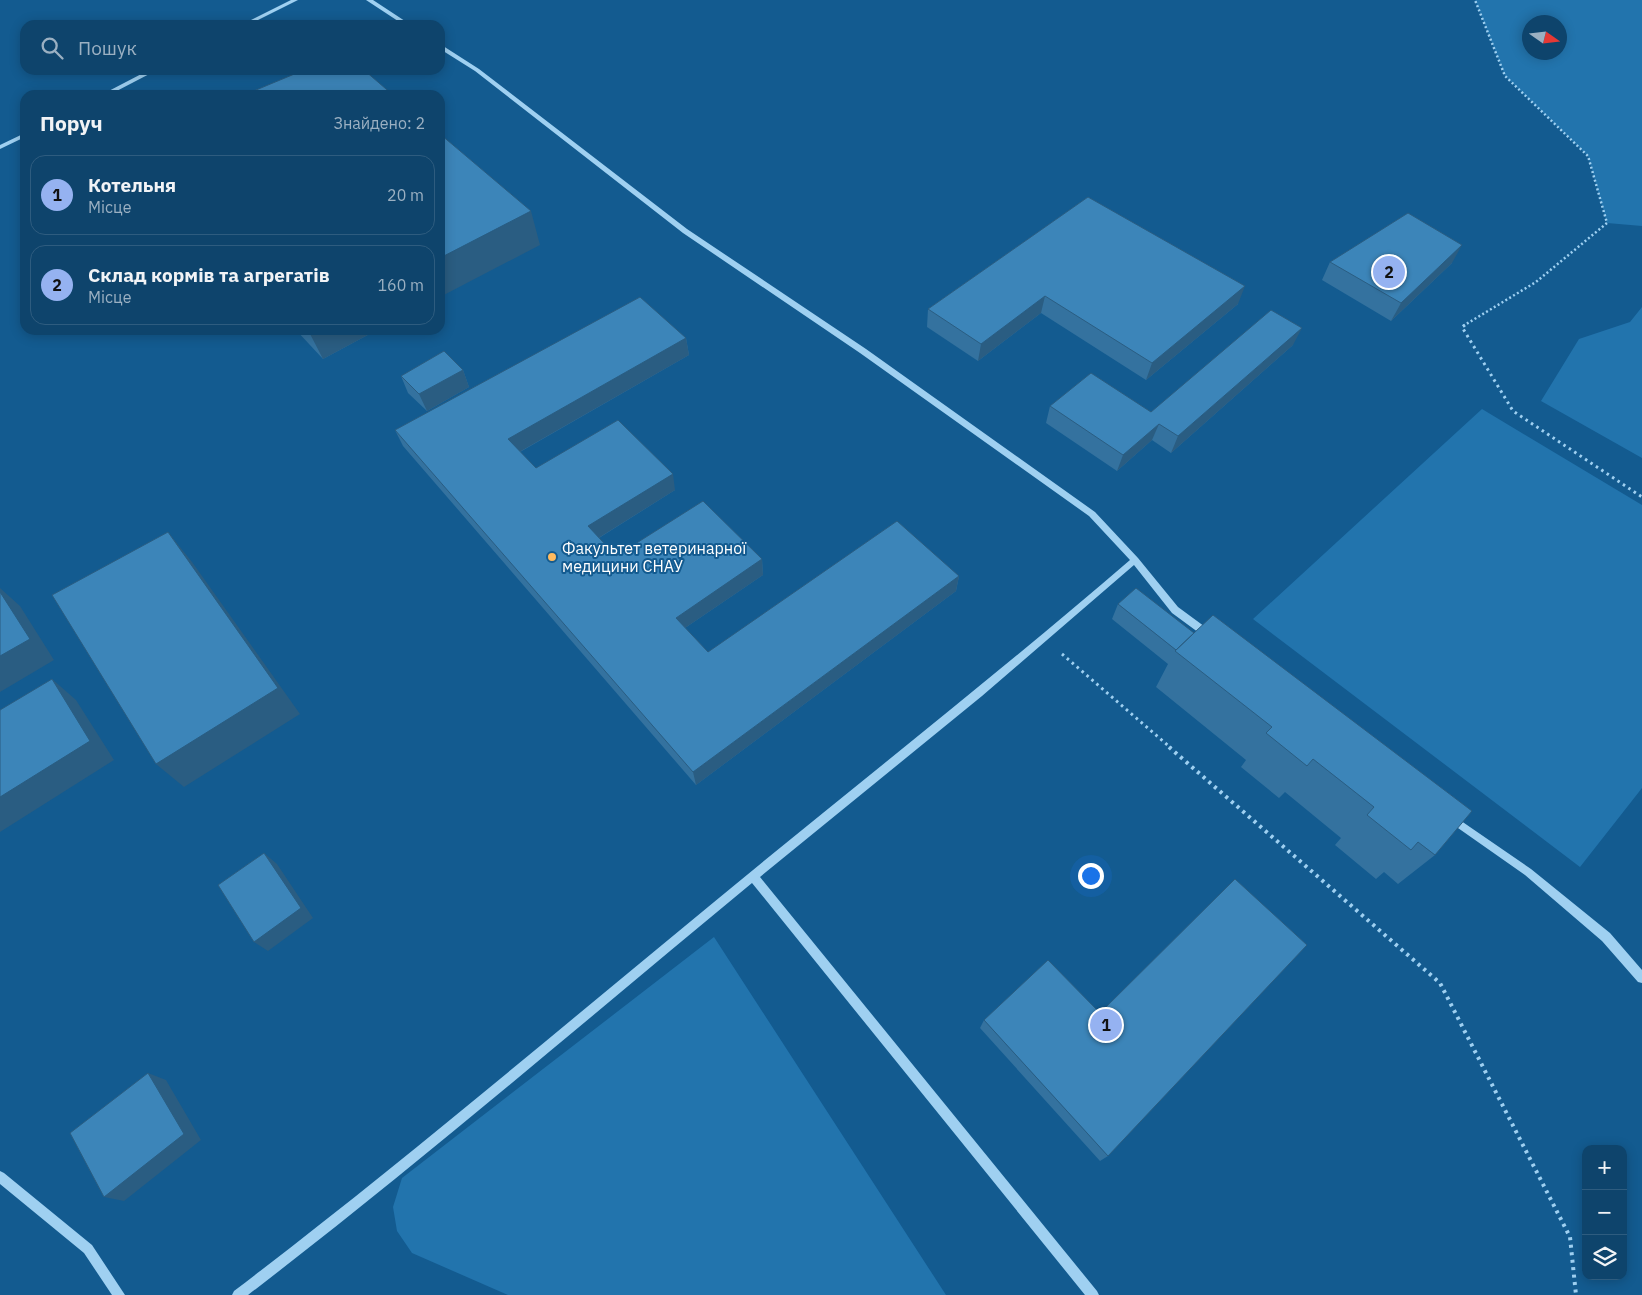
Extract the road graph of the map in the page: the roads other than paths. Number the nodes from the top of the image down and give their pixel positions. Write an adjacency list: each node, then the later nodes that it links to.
1 (276, 0): 4 (street)
2 (295, 0): 4 (street)
3 (369, 0): 6 (street)
4 (283, 6): 5 (street)
5 (254, 20)
6 (400, 20)
7 (445, 49): 12 (street)
8 (144, 75): 9 (street)
9 (114, 90)
10 (20, 137): 11 (street)
11 (0, 147)
12 (1135, 560): 13 (street); 15 (street)
13 (1215, 640)
14 (1446, 814): 16 (street)
15 (753, 876): 19 (street); 20 (street)
16 (1642, 978)
17 (0, 1178): 18 (street)
18 (119, 1295)
19 (238, 1295)
20 (1093, 1295)

